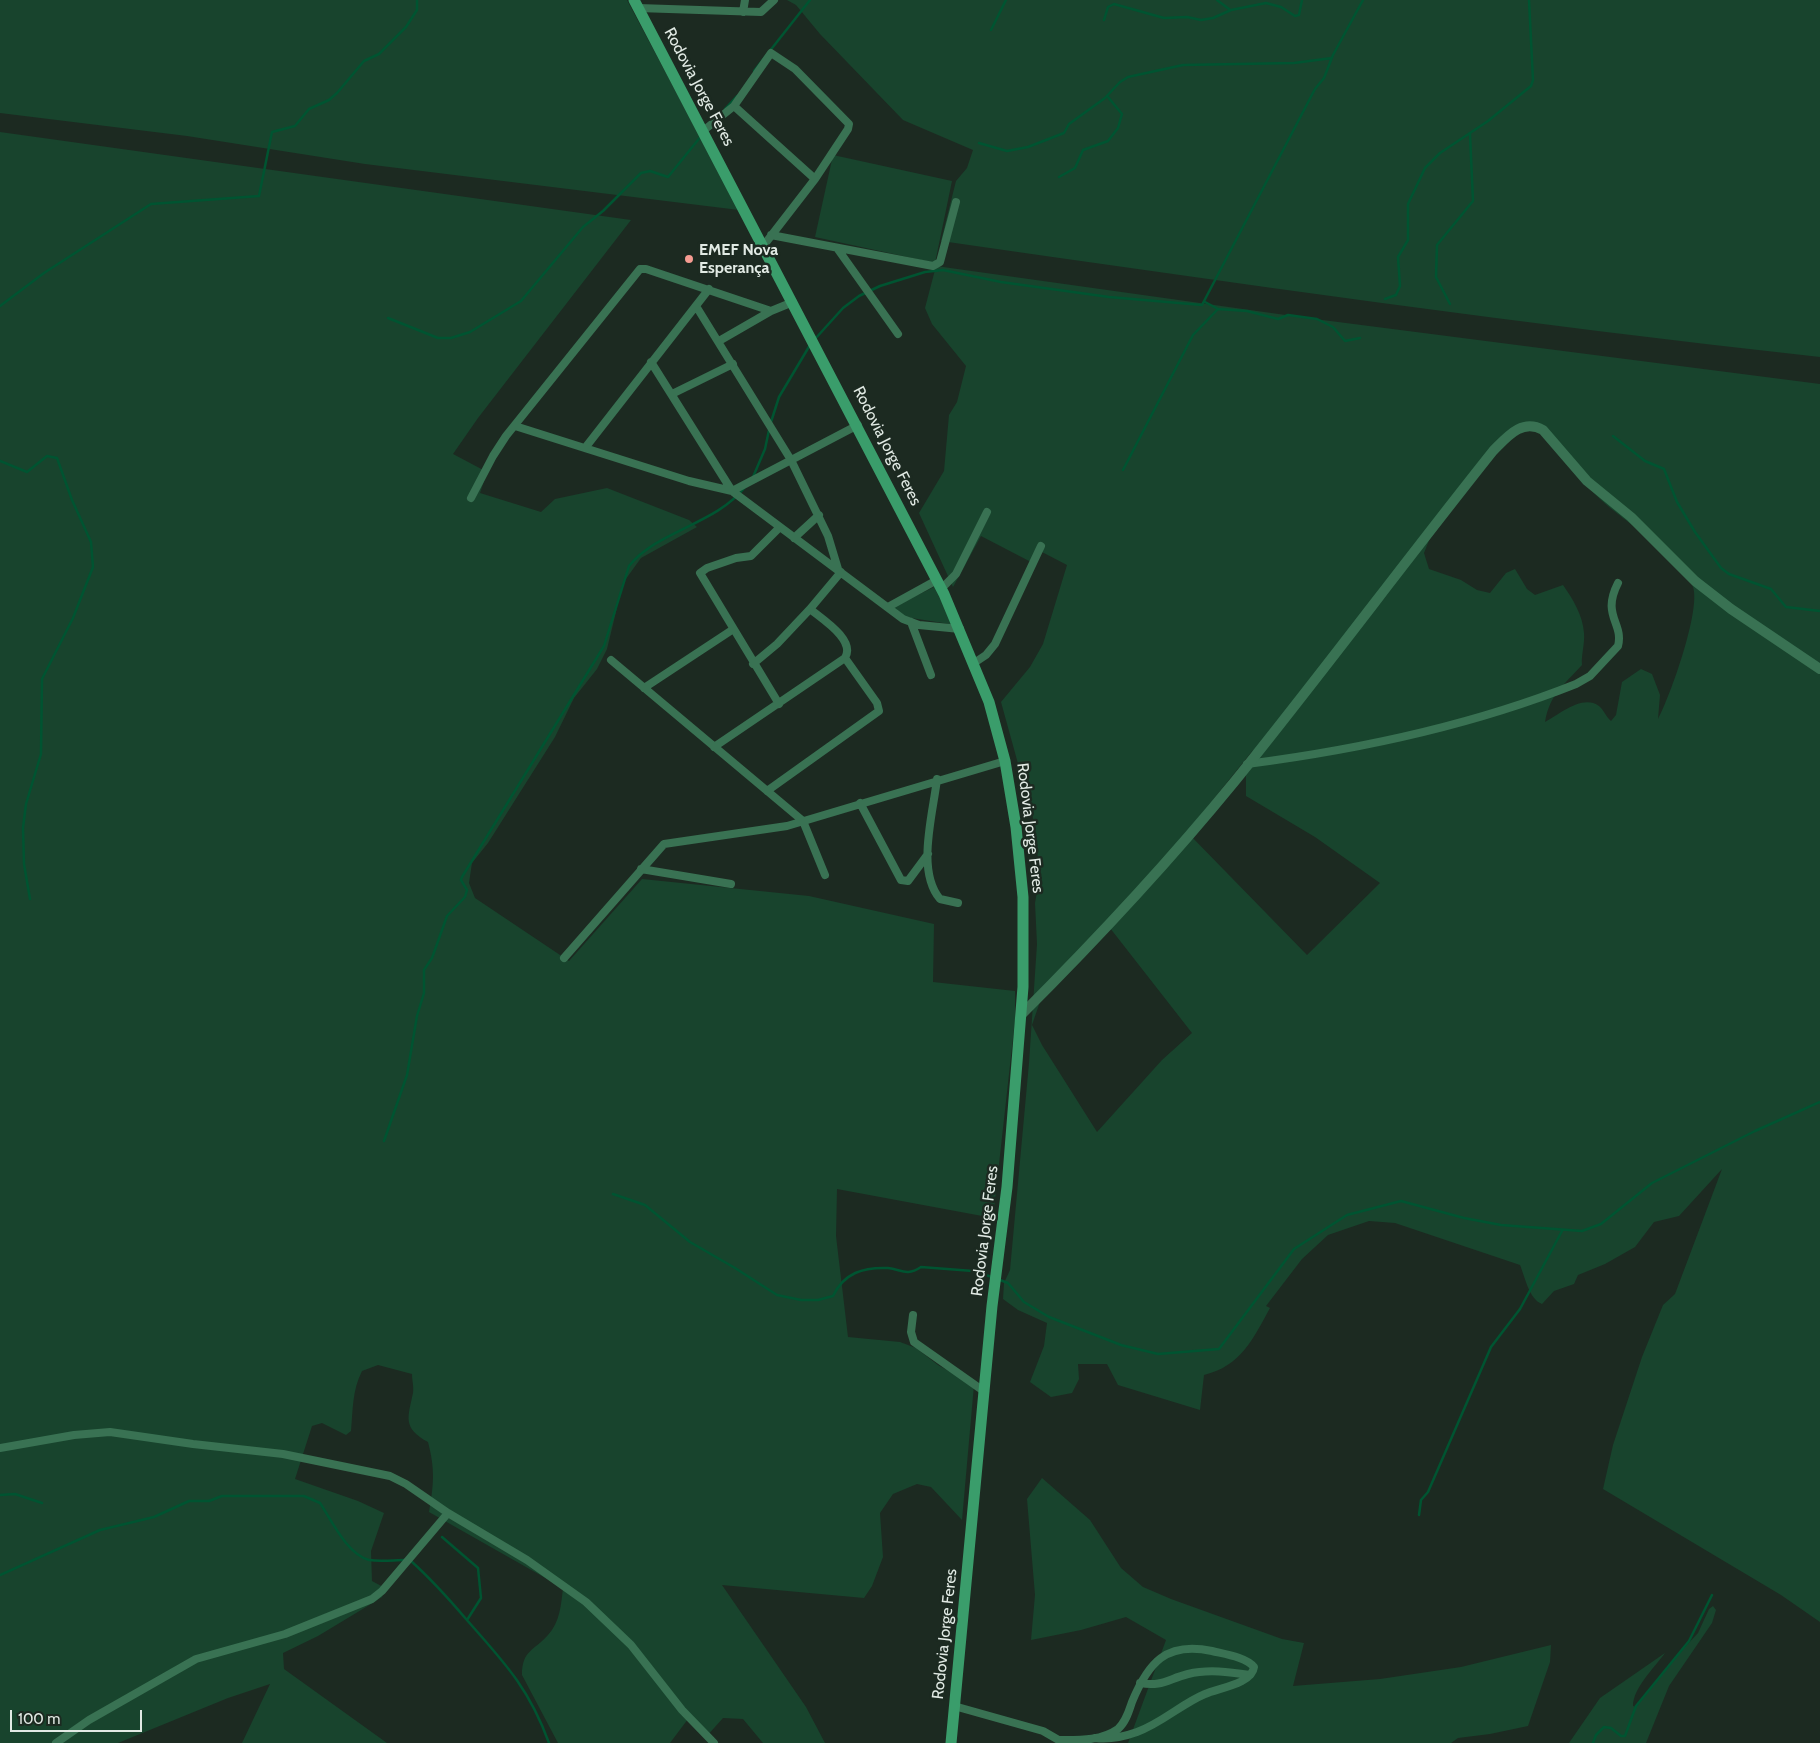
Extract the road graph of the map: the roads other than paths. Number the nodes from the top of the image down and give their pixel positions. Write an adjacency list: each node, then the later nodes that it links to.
1 (744, 0): 4 (street)
2 (774, 0): 4 (street)
3 (636, 4): 4 (street); 6 (main road, Rodovia Jorge Feres)
4 (743, 12)
5 (734, 106): 6 (street); 7 (street); 7 (street)
6 (704, 131): 10 (main road, Rodovia Jorge Feres)
7 (815, 179): 9 (street)
8 (956, 202): 11 (street)
9 (771, 235): 10 (street); 11 (street)
10 (764, 245): 13 (main road, Rodovia Jorge Feres)
11 (837, 248): 16 (street)
12 (709, 289): 14 (street); 15 (street); 21 (street)
13 (793, 302): 15 (street); 22 (main road, Rodovia Jorge Feres)
14 (696, 306): 17 (street); 18 (street)
15 (772, 310): 17 (street)
16 (898, 334)
17 (719, 340): 19 (street)
18 (651, 362): 20 (street); 23 (street)
19 (733, 364): 20 (street); 24 (street)
20 (672, 394): 25 (street)
21 (515, 426): 23 (street); 26 (street)
22 (858, 426): 24 (street); 34 (main road, Rodovia Jorge Feres)
23 (585, 448): 25 (street)
24 (791, 460): 25 (street); 28 (street)
25 (732, 491): 29 (street)
26 (471, 498)
27 (988, 512): 34 (street)
28 (819, 515): 30 (street); 32 (street)
29 (779, 528): 30 (street); 39 (street)
30 (794, 538): 32 (street)
31 (1041, 546): 42 (street)
32 (840, 571): 35 (street); 36 (street)
33 (1618, 582): 50 (street)
34 (939, 584): 35 (street); 38 (main road, Rodovia Jorge Feres)
35 (888, 607): 37 (street)
36 (810, 608): 40 (street); 43 (street)
37 (911, 622): 38 (street); 45 (street)
38 (960, 629): 42 (main road, Rodovia Jorge Feres)
39 (732, 630): 43 (street); 46 (street)
40 (845, 658): 47 (street); 52 (street)
41 (611, 660): 46 (street)
42 (974, 663): 49 (main road, Rodovia Jorge Feres)
43 (753, 664): 47 (street)
44 (1820, 669): 50 (street)
45 (931, 675)
46 (644, 688): 48 (street)
47 (778, 704): 48 (street)
48 (714, 747): 52 (street)
49 (1005, 760): 51 (street); 61 (main road, Rodovia Jorge Feres)
50 (1247, 764): 61 (street)
51 (937, 779): 53 (street); 55 (street)
52 (767, 791): 54 (street)
53 (860, 803): 54 (street); 55 (street)
54 (803, 821): 56 (street); 57 (street)
55 (928, 854): 59 (street)
56 (641, 869): 58 (street); 60 (street)
57 (825, 875)
58 (731, 884)
59 (958, 904)
60 (564, 958)
61 (1021, 1015): 63 (main road, Rodovia Jorge Feres)
62 (913, 1315): 63 (street)
63 (985, 1392): 68 (main road, Rodovia Jorge Feres)
64 (0, 1448): 65 (street)
65 (448, 1514): 71 (street); 72 (street)
66 (1250, 1676): 67 (street); 67 (street); 69 (street)
67 (1140, 1683): 69 (street)
68 (954, 1706): 70 (street); 73 (main road, Rodovia Jorge Feres)
69 (1095, 1738): 70 (street)
70 (1061, 1741)
71 (56, 1743)
72 (714, 1743)
73 (951, 1743)

